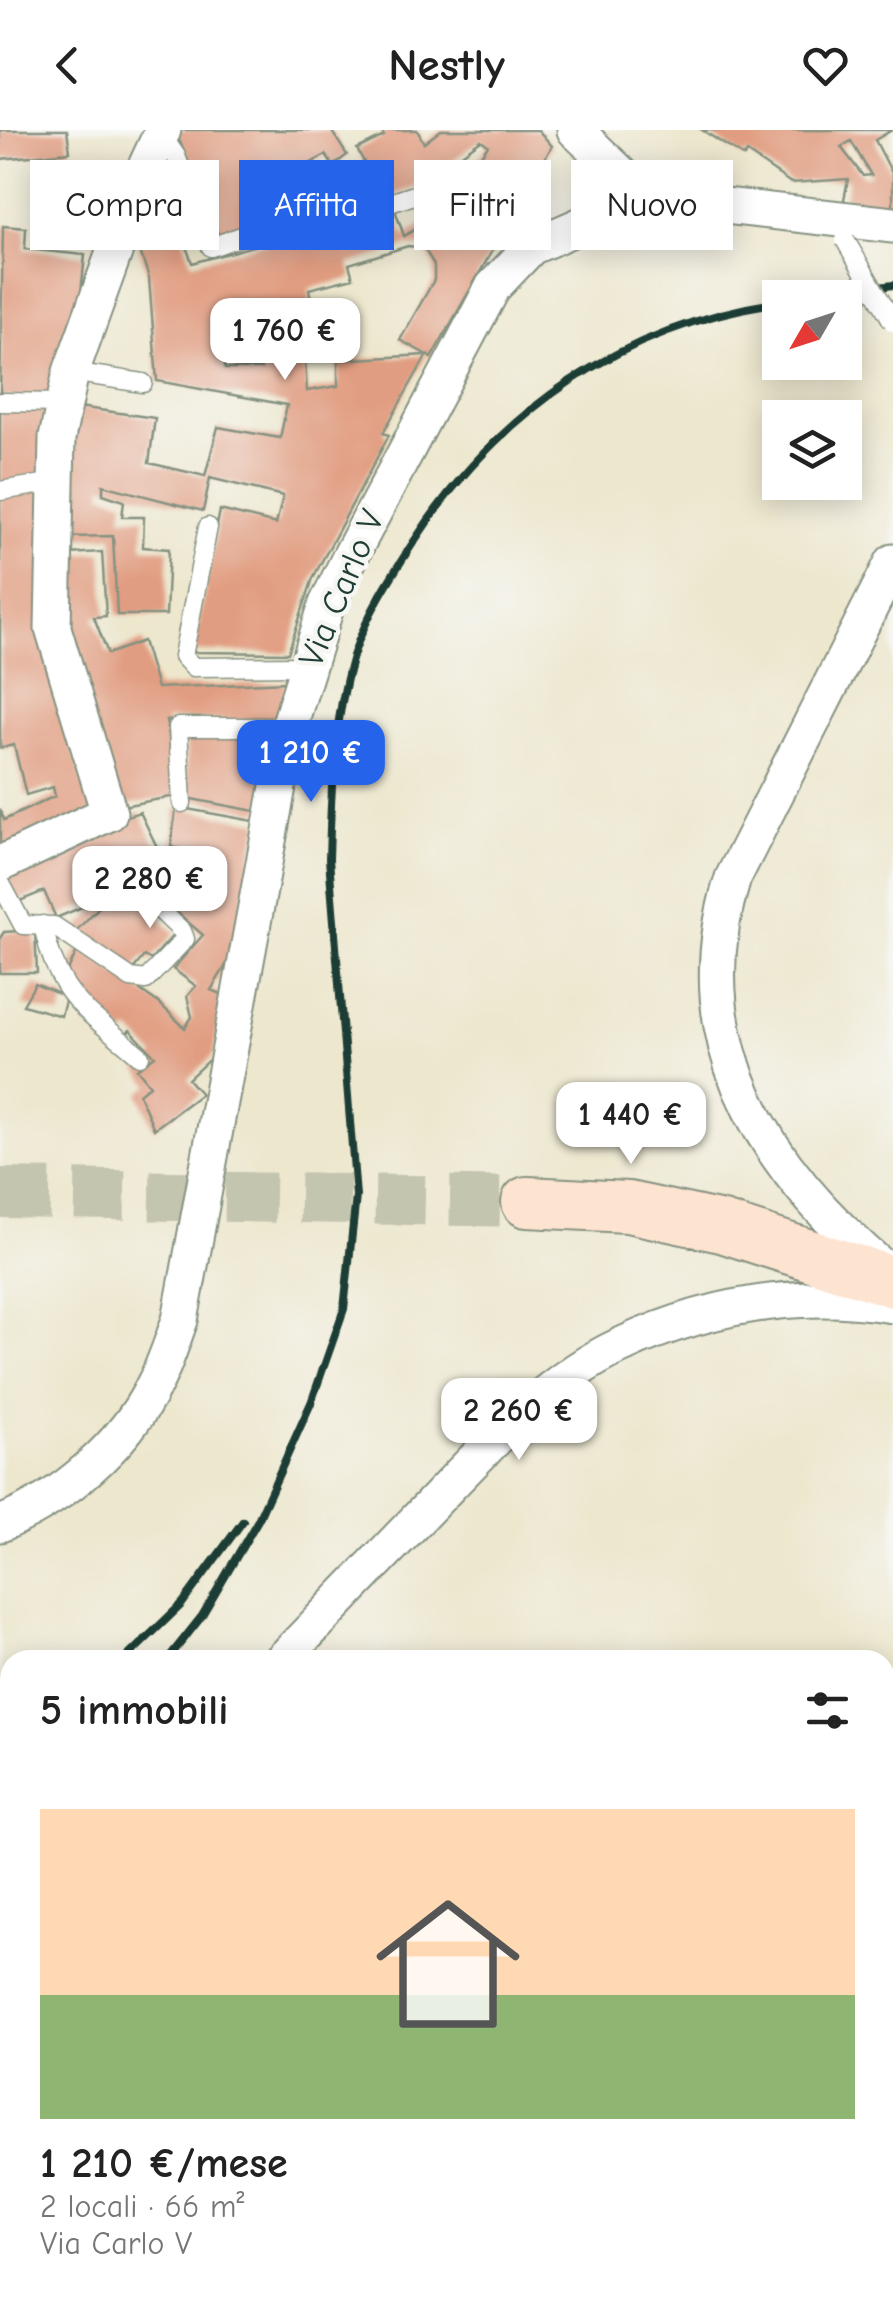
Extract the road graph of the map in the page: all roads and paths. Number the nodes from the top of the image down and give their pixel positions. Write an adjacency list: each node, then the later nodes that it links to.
1 (574, 130): 3 (street)
2 (162, 133): 4 (lane); 11 (street)
3 (605, 160)
4 (414, 195)
5 (733, 206): 6 (street, Via Carlo V)
6 (800, 213): 7 (street, Via Carlo V); 9 (lane, bridge)
7 (893, 225)
8 (571, 229): 17 (street, Via Carlo V)
9 (893, 322)
10 (143, 382): 11 (lane)
11 (67, 388): 12 (lane); 13 (street)
12 (0, 402)
13 (56, 482): 14 (lane); 20 (street)
14 (0, 491)
15 (208, 527): 17 (lane)
16 (893, 562): 26 (street)
17 (305, 666): 18 (street, Via Carlo V)
18 (289, 727): 19 (lane); 28 (street, Via Carlo V)
19 (182, 803)
20 (0, 864)
21 (0, 882): 23 (lane)
22 (140, 891): 23 (lane)
23 (43, 925): 24 (lane)
24 (140, 1056)
25 (527, 1202): 26 (main road)
26 (893, 1279)
27 (893, 1305): 29 (street)
28 (0, 1524)
29 (292, 1650)

